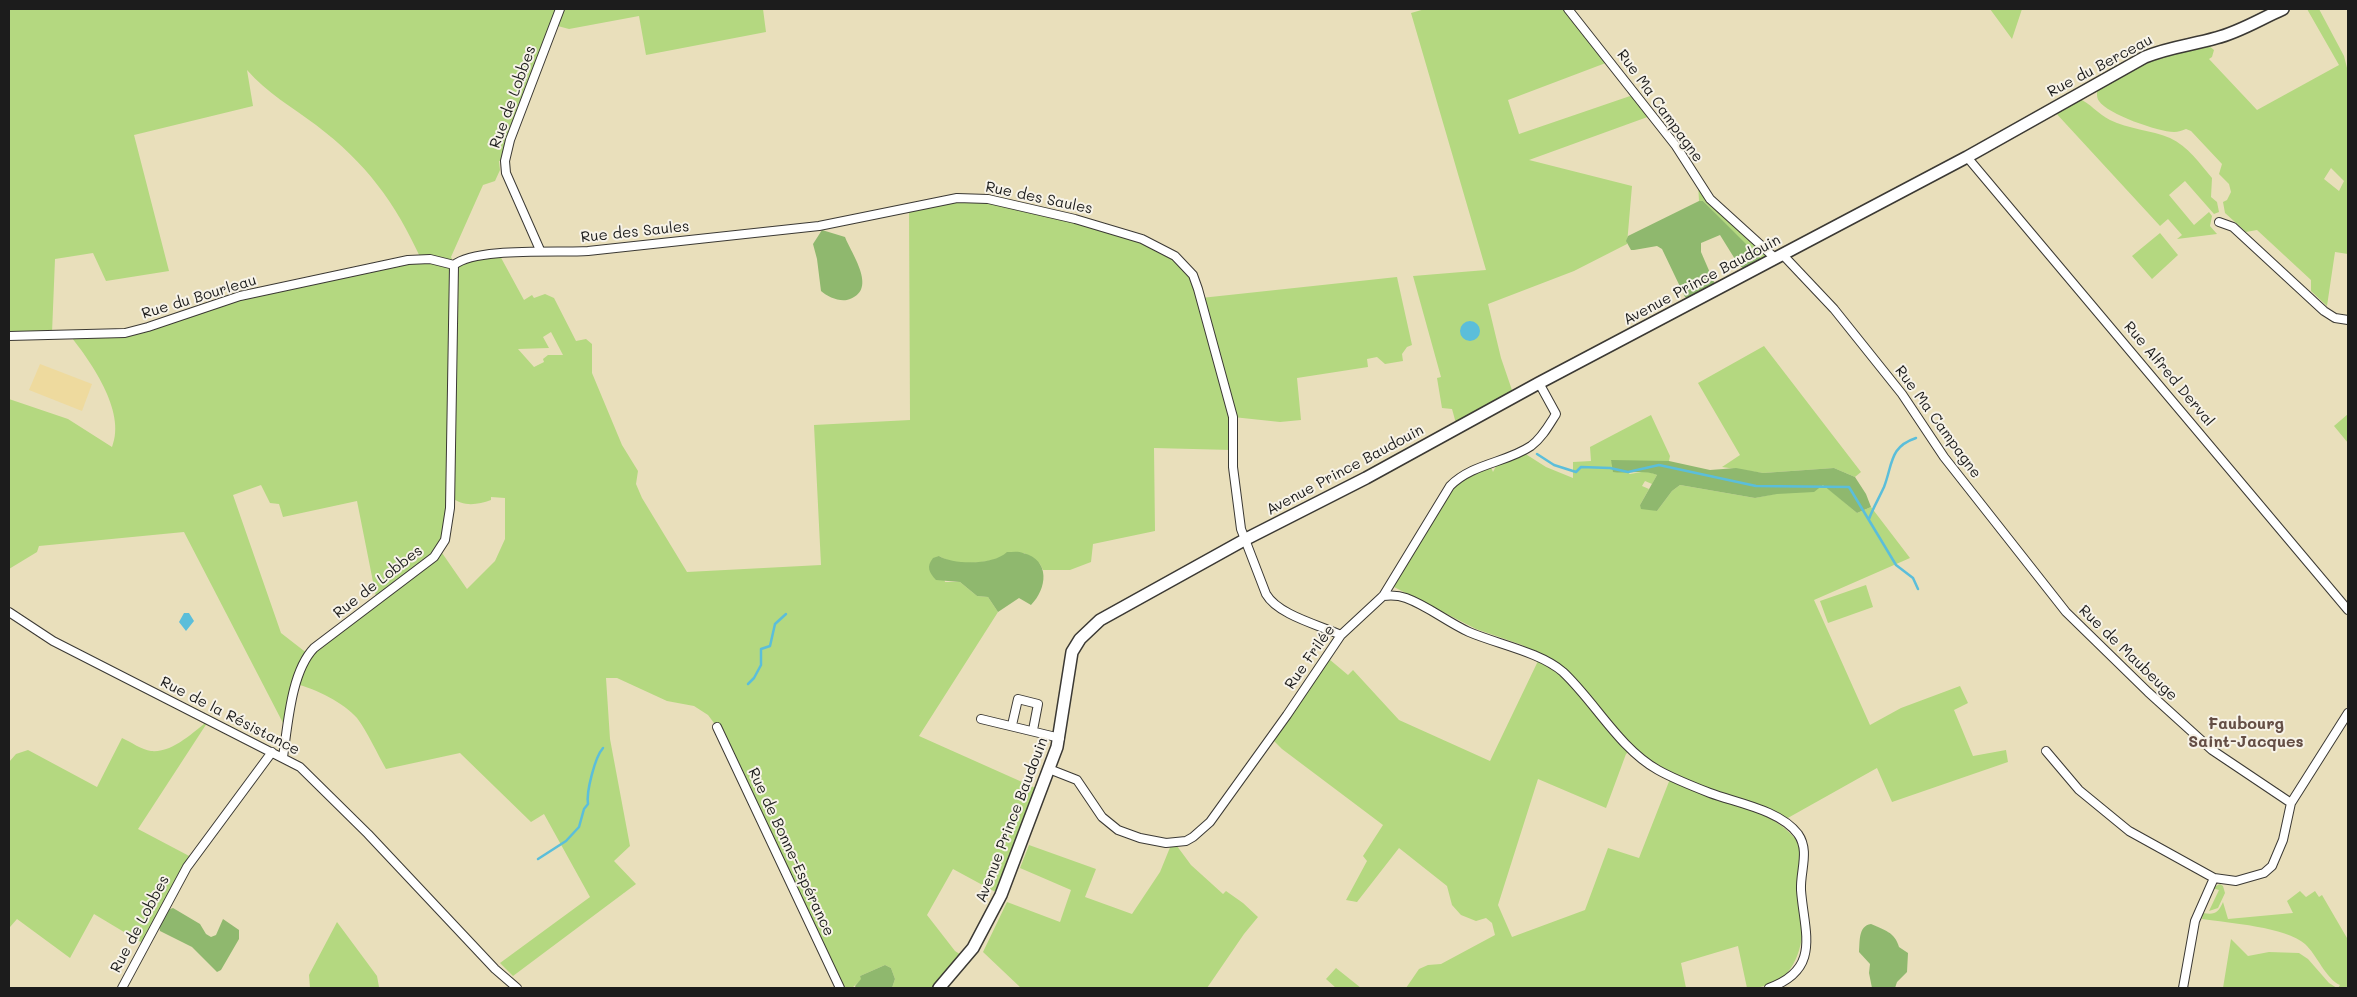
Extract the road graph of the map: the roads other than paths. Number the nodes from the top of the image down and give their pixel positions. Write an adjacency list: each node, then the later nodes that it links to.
1 (560, 9): 6 (street, Rue de Lobbes)
2 (1568, 9): 7 (street, Rue Ma Campagne)
3 (2283, 9): 4 (street, Rue du Berceau)
4 (1967, 157): 7 (street, Avenue Prince Baudouin); 14 (street, Rue Alfred Derval)
5 (2219, 222): 9 (street)
6 (540, 250): 8 (street, Rue des Saules); 12 (street, Rue des Saules)
7 (1778, 256): 11 (street, Avenue Prince Baudouin); 16 (street, Rue Ma Campagne)
8 (454, 265): 10 (street, Rue du Bourleau); 26 (street, Rue de Lobbes)
9 (2348, 320)
10 (9, 336)
11 (1539, 382): 12 (street, Avenue Prince Baudouin); 13 (street, Rue Frilée)
12 (1246, 539): 17 (street, Rue des Saules); 23 (street, Avenue Prince Baudouin)
13 (1383, 596): 17 (street, Rue Frilée); 34 (street)
14 (2348, 610)
15 (9, 612): 25 (street, Rue de la Résistance)
16 (2066, 612): 28 (street, Rue de Maubeuge)
17 (1341, 635): 27 (street, Rue Frilée)
18 (2348, 713): 28 (street)
19 (980, 719): 20 (street)
20 (1012, 725): 22 (street); 22 (street)
21 (717, 727): 32 (street, Rue de Bonne-Espérance)
22 (1033, 730): 23 (street)
23 (1060, 738): 27 (street, Avenue Prince Baudouin)
24 (2046, 751): 29 (street)
25 (272, 752): 26 (street, Rue de la Résistance); 30 (street, Rue de Lobbes)
26 (283, 756): 31 (street, Rue de la Résistance)
27 (1048, 769): 33 (street, Avenue Prince Baudouin)
28 (2291, 803): 29 (street)
29 (2214, 878): 35 (street)
30 (122, 988)
31 (516, 988)
32 (840, 988)
33 (940, 988)
34 (1769, 988)
35 (2183, 988)

